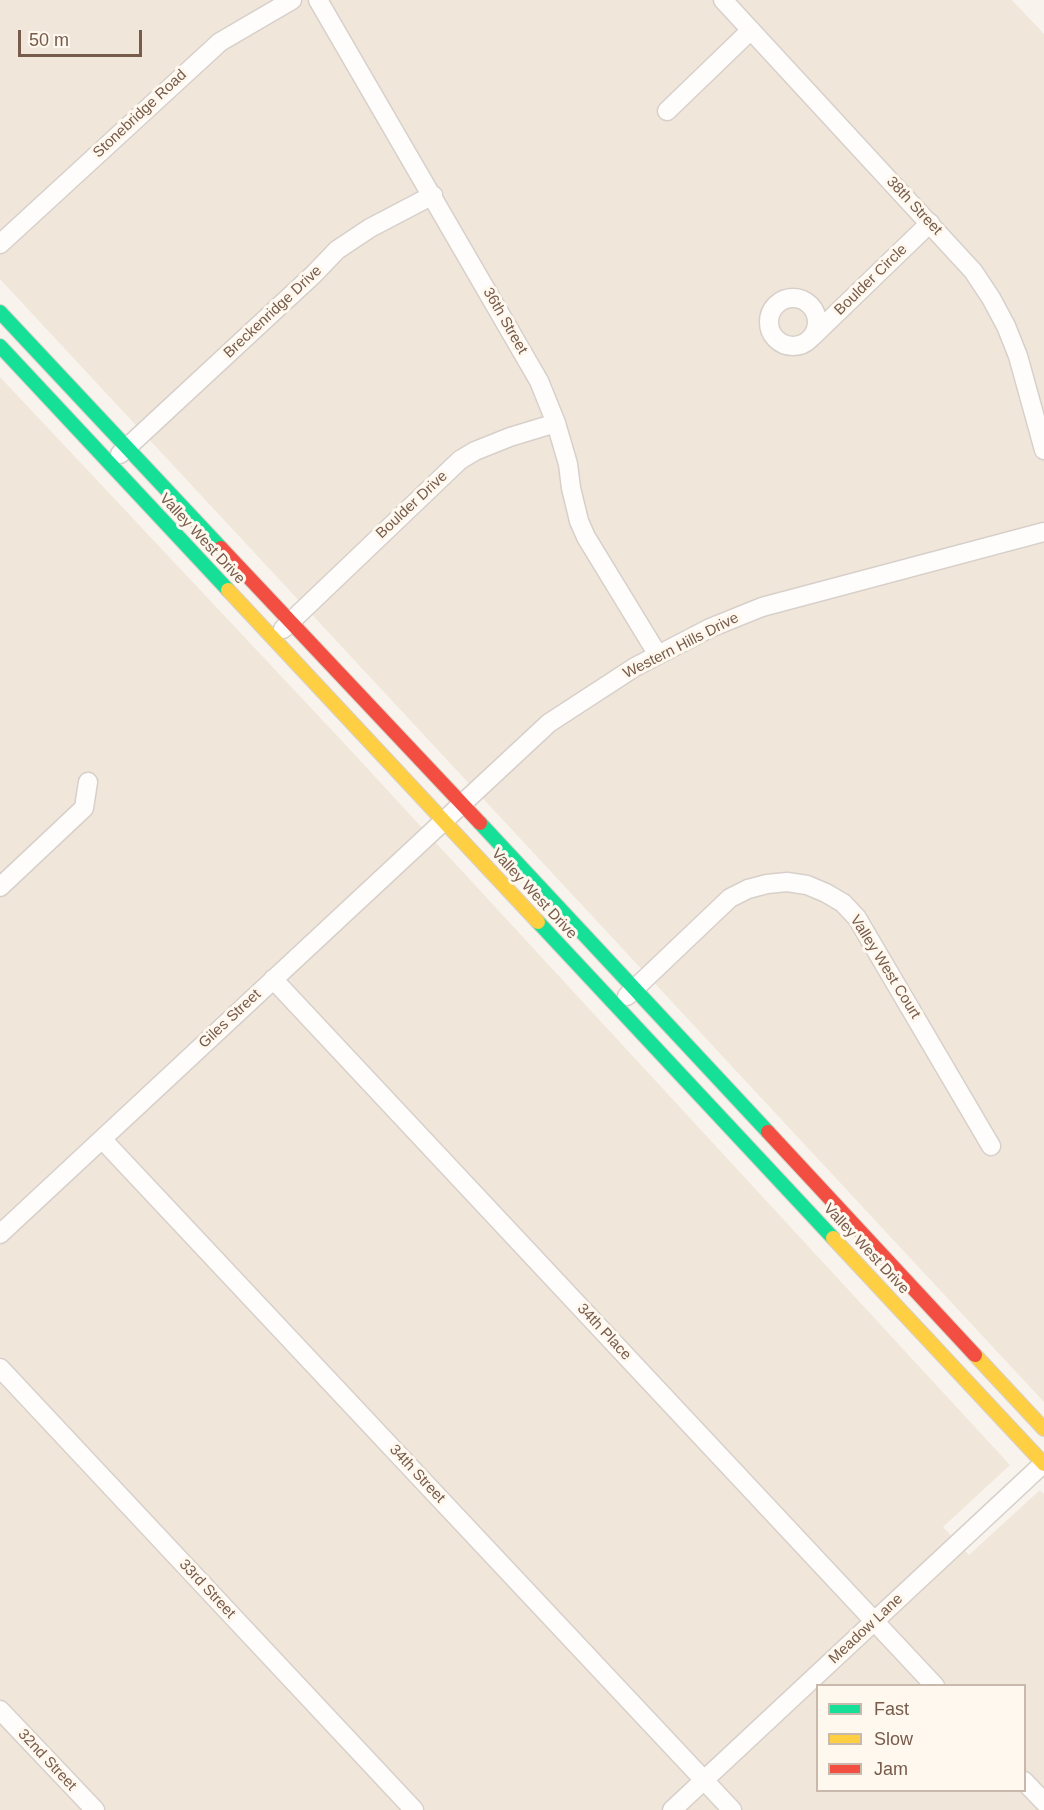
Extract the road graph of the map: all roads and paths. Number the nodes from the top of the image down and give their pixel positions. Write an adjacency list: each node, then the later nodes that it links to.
1 (292, 0): 8 (street, Stonebridge Road)
2 (318, 0): 6 (street, 36th Street)
3 (723, 0): 4 (street, 38th Street)
4 (750, 30): 5 (street); 7 (street, 38th Street)
5 (667, 111)
6 (433, 195): 12 (street, 36th Street); 13 (street, Breckenridge Drive)
7 (930, 223): 10 (street, Boulder Circle); 14 (street, 38th Street)
8 (0, 244)
9 (0, 312): 13 (main road, Valley West Drive)
10 (812, 337)
11 (0, 345): 15 (main road, Valley West Drive)
12 (556, 423): 17 (street, Boulder Drive); 19 (street, 36th Street)
13 (127, 448): 15 (street, Breckenridge Drive); 17 (main road, Valley West Drive)
14 (1044, 450)
15 (110, 463): 18 (main road, Valley West Drive)
16 (1044, 532): 19 (street, Western Hills Drive)
17 (290, 622): 18 (street, Boulder Drive); 21 (main road, Valley West Drive)
18 (273, 639): 22 (main road, Valley West Drive)
19 (658, 655): 21 (street, Western Hills Drive)
20 (88, 782): 23 (street)
21 (460, 804): 22 (street, Giles Street); 25 (main road, Valley West Drive)
22 (443, 821): 24 (street, Giles Street); 26 (main road, Valley West Drive)
23 (0, 888)
24 (273, 980): 27 (street, Giles Street); 33 (street, 34th Place)
25 (634, 988): 26 (street, Valley West Court); 28 (street, Valley West Court); 31 (main road, Valley West Drive)
26 (617, 1006): 32 (main road, Valley West Drive)
27 (102, 1139): 29 (street, Giles Street); 36 (street, 34th Street)
28 (991, 1146)
29 (1, 1232)
30 (0, 1368): 40 (street, 33rd Street)
31 (1044, 1429)
32 (1044, 1463): 33 (street, Meadow Lane)
33 (874, 1621): 34 (street, 34th Place); 36 (street, Meadow Lane)
34 (933, 1684)
35 (0, 1710): 39 (street, 32nd Street)
36 (704, 1780): 41 (street, Meadow Lane); 42 (street, 34th Street)
37 (1026, 1783): 38 (street)
38 (1044, 1802)
39 (94, 1810)
40 (414, 1810)
41 (672, 1810)
42 (732, 1810)

